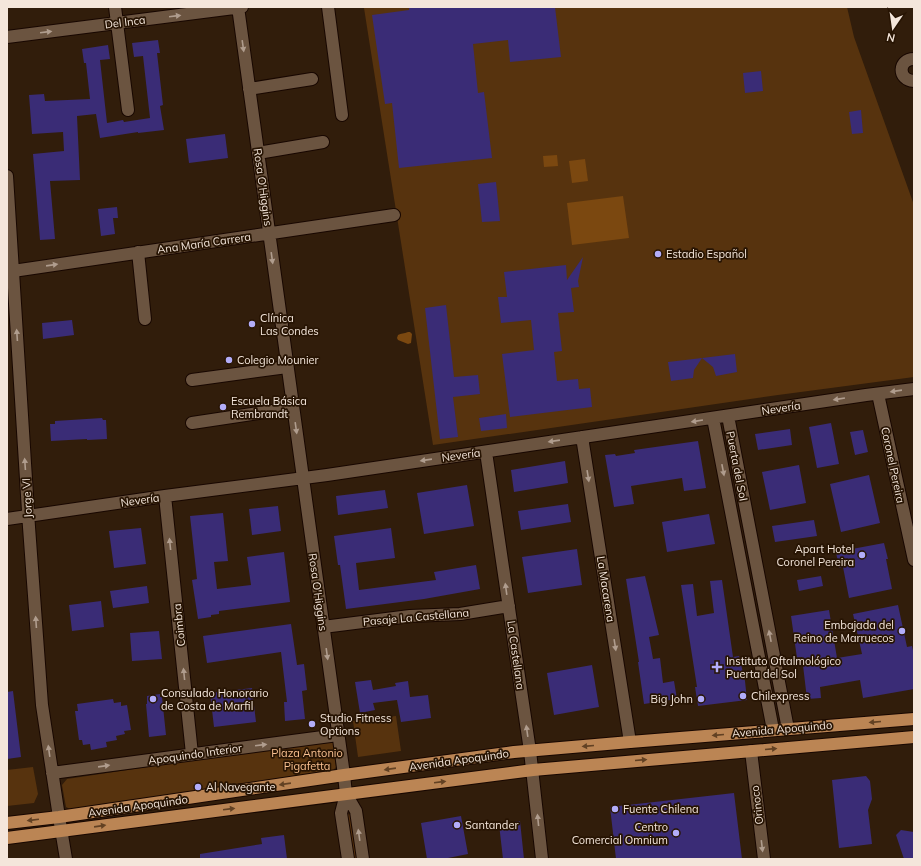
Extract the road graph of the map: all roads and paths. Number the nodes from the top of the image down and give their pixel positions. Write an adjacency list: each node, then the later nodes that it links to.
1 (115, 7): 5 (street)
2 (238, 7): 3 (street, Del Inca); 5 (street, Del Inca, one-way to 2); 10 (street, Rosa O'Higgins, one-way to 10)
3 (242, 7)
4 (328, 7): 12 (street)
5 (117, 23): 6 (street, Del Inca, one-way to 5); 11 (street)
6 (7, 37)
7 (914, 59): 9 (street)
8 (312, 79): 10 (street)
9 (914, 81)
10 (249, 90): 14 (street, Rosa O'Higgins)
11 (128, 110)
12 (342, 115)
13 (323, 142): 14 (street)
14 (258, 153): 17 (street, Rosa O'Higgins)
15 (7, 176): 19 (street, Jorge VI)
16 (394, 215): 17 (street, Ana María Carrera)
17 (269, 233): 18 (street, Ana María Carrera); 21 (street, Rosa O'Higgins, one-way to 21)
18 (138, 252): 19 (street, Ana María Carrera, one-way to 18); 20 (street)
19 (13, 270): 33 (street, Jorge VI, one-way to 19)
20 (146, 319)
21 (288, 367): 22 (street); 25 (street, Rosa O'Higgins)
22 (192, 380)
23 (914, 389): 24 (street, Nevería, one-way to 24)
24 (878, 394): 26 (street, Nevería, one-way to 26); 37 (street, Coronel Pereira)
25 (293, 409): 28 (street); 31 (street, Rosa O'Higgins, one-way to 31)
26 (728, 416): 27 (street, Nevería); 34 (street, Puerta del Sol)
27 (713, 418): 29 (street, Nevería, one-way to 29); 36 (street, Puerta del Sol, one-way to 36)
28 (192, 423)
29 (582, 437): 30 (street, Nevería, one-way to 30); 47 (street, La Macarena, one-way to 47)
30 (486, 452): 31 (street, Nevería, one-way to 31); 38 (street, La Castellana, one-way to 30)
31 (303, 479): 32 (street, Nevería); 41 (street, Rosa O'Higgins)
32 (166, 496): 33 (street, Nevería); 50 (street, Coimbra, one-way to 32)
33 (28, 516): 35 (street, Nevería); 52 (street, Jorge VI, one-way to 33)
34 (747, 517): 36 (street, Puerta del Sol); 39 (street, Puerta del Sol)
35 (7, 519)
36 (732, 519): 40 (street, Puerta del Sol)
37 (914, 560)
38 (509, 606): 41 (street, Pasaje La Castellana); 48 (street, La Castellana, one-way to 38)
39 (765, 609): 40 (street); 43 (street, Puerta del Sol, one-way to 39)
40 (750, 611): 44 (street, Puerta del Sol)
41 (323, 627): 45 (street, Rosa O'Higgins, one-way to 45)
42 (914, 719): 43 (main road, Avenida Apoquindo, one-way to 43)
43 (788, 729): 44 (main road, Avenida Apoquindo)
44 (773, 730): 47 (main road, Avenida Apoquindo, one-way to 47)
45 (338, 735): 50 (street, Apoquindo Interior, one-way to 45); 53 (street, Rosa O'Higgins)
46 (914, 737): 49 (main road, Avenida Apoquindo, one-way to 46)
47 (630, 742): 48 (main road, Avenida Apoquindo, one-way to 48)
48 (530, 751): 51 (street, La Castellana); 53 (main road, Avenida Apoquindo, one-way to 53)
49 (751, 751): 51 (main road, Avenida Apoquindo, one-way to 49); 63 (street, Orinoco, one-way to 63)
50 (192, 754): 52 (street, Apoquindo Interior, one-way to 50)
51 (533, 770): 54 (main road, Avenida Apoquindo, one-way to 51); 62 (street, La Castellana, one-way to 51)
52 (52, 773): 55 (street, Jorge VI)
53 (344, 775): 54 (street, Rosa O'Higgins); 55 (main road, Avenida Apoquindo, one-way to 55)
54 (346, 794): 57 (main road, Avenida Apoquindo, one-way to 54); 60 (street); 61 (street, one-way to 54)
55 (59, 818): 56 (main road, Avenida Apoquindo, one-way to 56); 57 (street, Jorge VI)
56 (7, 823)
57 (61, 831): 58 (main road, Avenida Apoquindo); 59 (street, Jorge VI)
58 (7, 838)
59 (66, 859)
60 (348, 859)
61 (363, 859)
62 (542, 859)
63 (764, 859)

